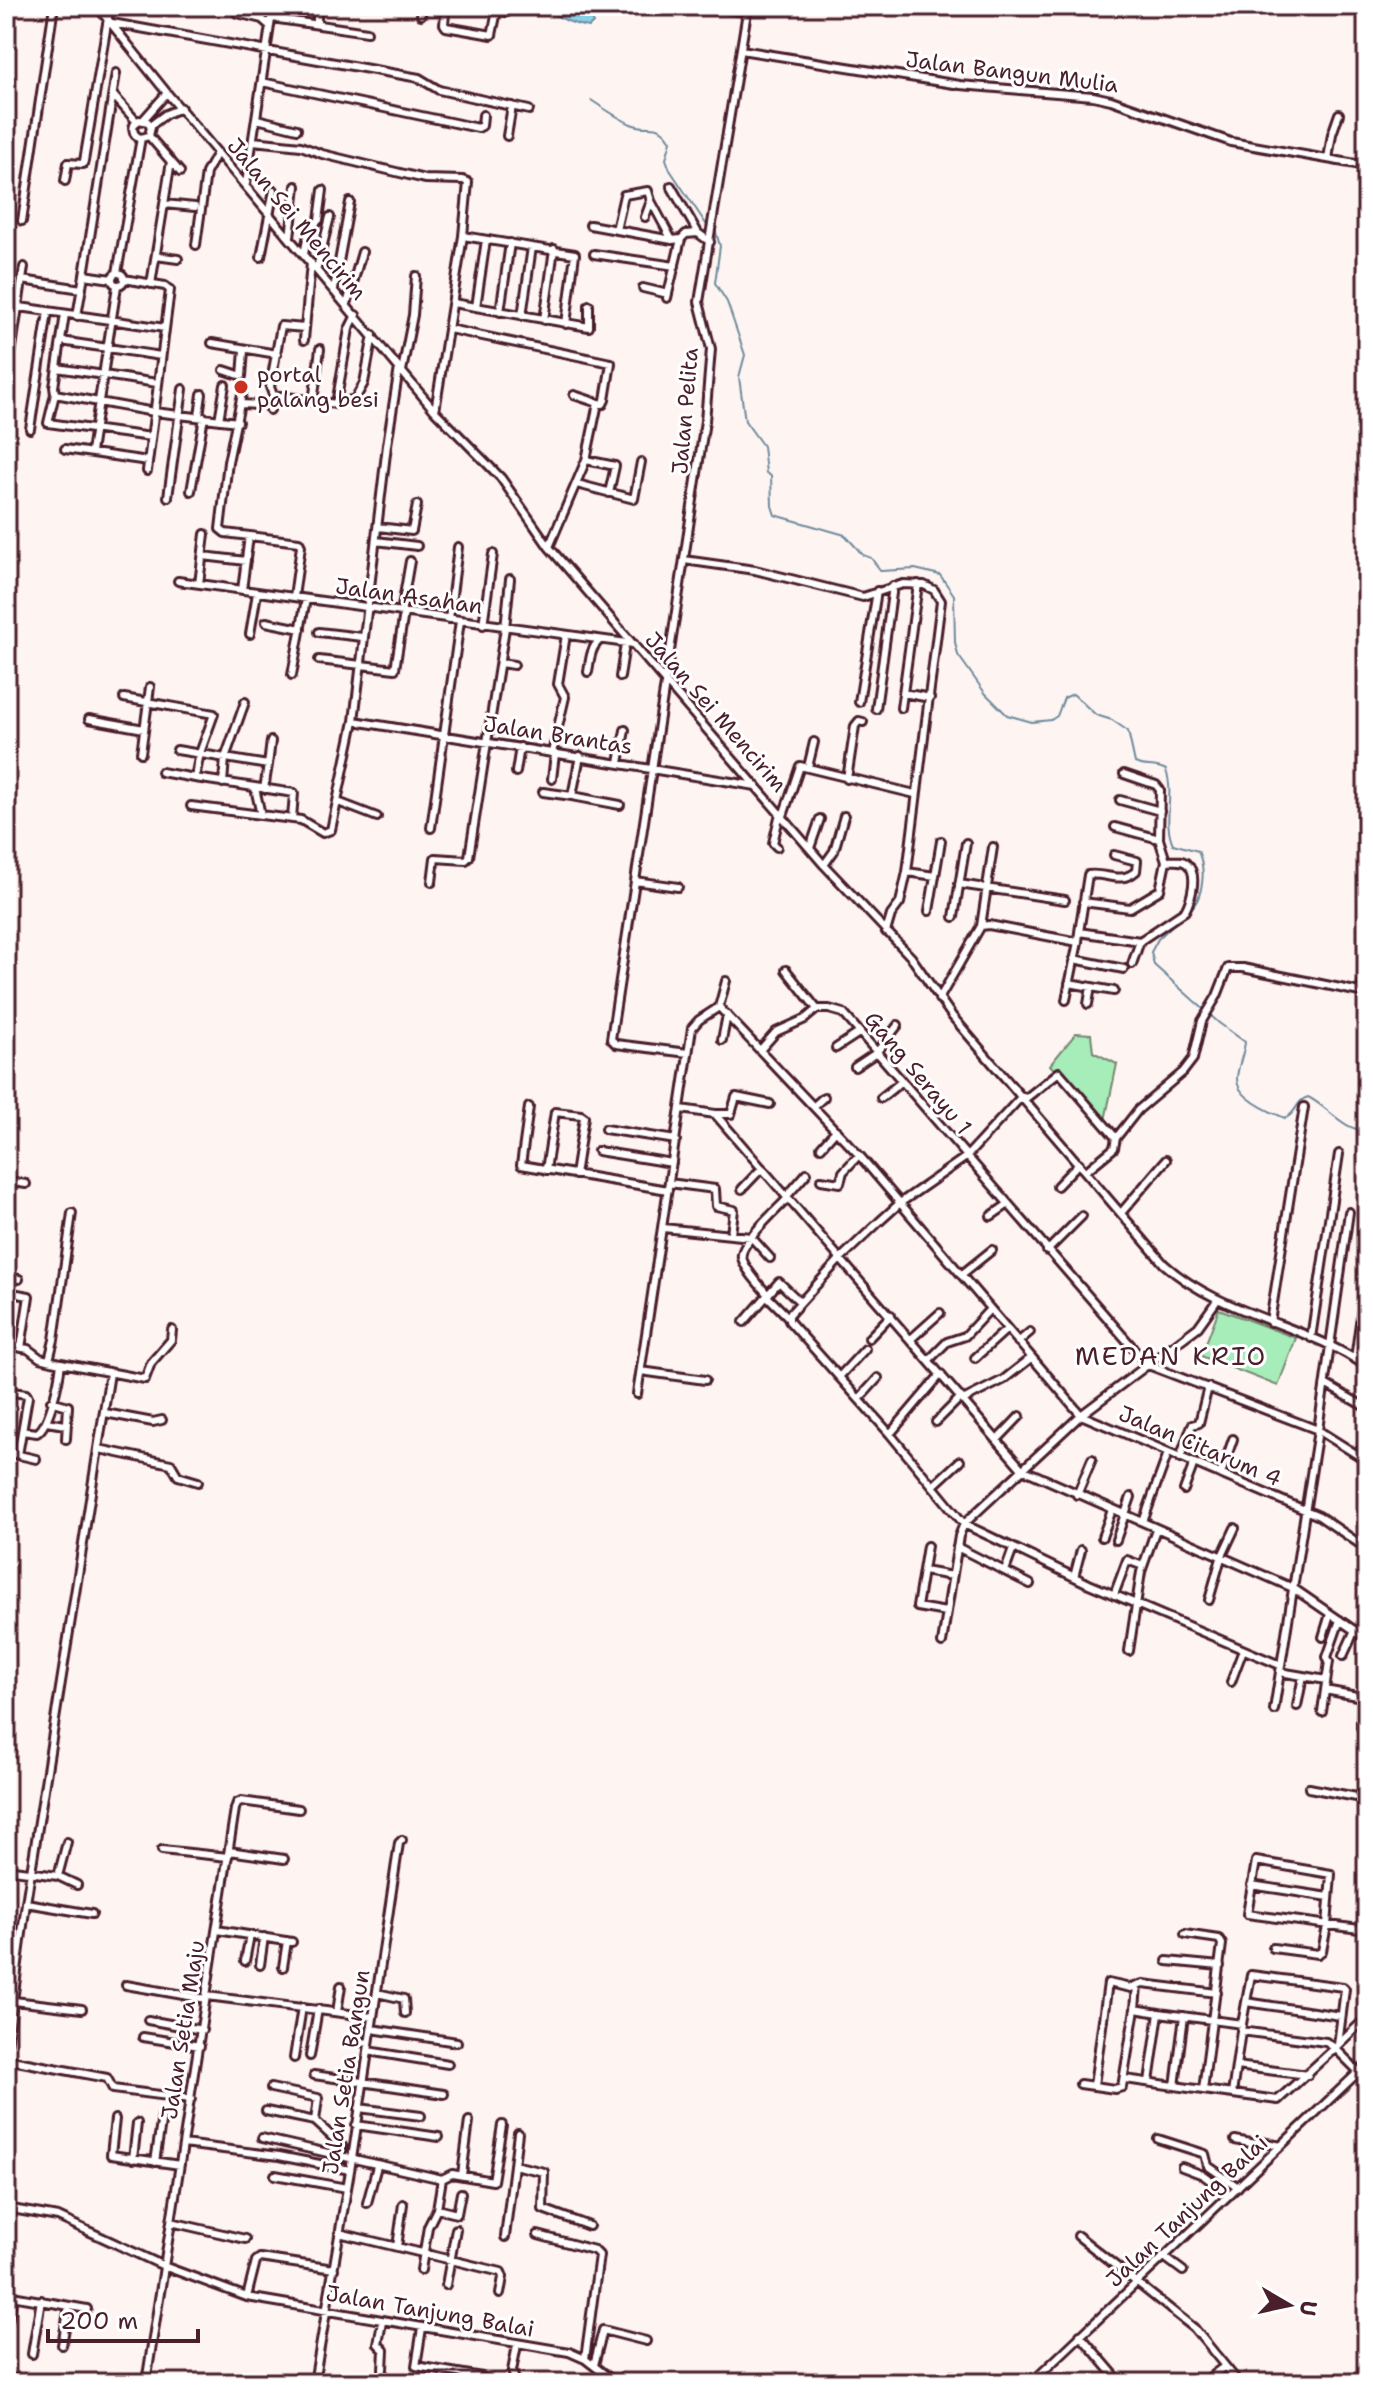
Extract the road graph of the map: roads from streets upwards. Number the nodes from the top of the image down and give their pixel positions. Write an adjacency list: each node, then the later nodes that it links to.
1 (54, 6): 61 (street)
2 (110, 6): 18 (street)
3 (135, 6): 11 (street)
4 (273, 6): 17 (street)
5 (282, 6): 19 (street)
6 (423, 6): 16 (street)
7 (474, 6): 12 (street)
8 (705, 6): 10 (street)
9 (99, 7): 18 (street, Jalan Sei Mencirim)
10 (747, 9): 23 (street, Jalan Pelita)
11 (157, 10)
12 (497, 11): 13 (street); 15 (street)
13 (507, 12)
14 (237, 13): 20 (street)
15 (445, 14)
16 (421, 15)
17 (272, 18): 19 (street); 20 (street)
18 (110, 21): 22 (street); 26 (street, Jalan Sei Mencirim); 48 (street)
19 (317, 24): 21 (street)
20 (270, 26): 22 (street)
21 (367, 32)
22 (267, 49): 25 (street); 29 (street)
23 (741, 50): 44 (street, Jalan Bangun Mulia); 67 (street, Jalan Pelita)
24 (116, 73): 27 (street)
25 (262, 82): 34 (street); 35 (street)
26 (167, 93): 28 (street); 30 (street, Jalan Sei Mencirim)
27 (113, 95): 36 (street); 84 (street)
28 (158, 105): 32 (street); 36 (street)
29 (512, 106): 31 (street); 40 (street)
30 (181, 108): 32 (street); 43 (street, Jalan Sei Mencirim)
31 (529, 110)
32 (166, 114): 37 (street)
33 (1339, 114): 44 (street)
34 (483, 115)
35 (257, 119): 38 (street); 42 (street)
36 (140, 121): 37 (street); 41 (street)
37 (150, 126): 39 (street)
38 (297, 129)
39 (149, 136): 41 (street); 45 (street)
40 (507, 136)
41 (141, 138): 85 (street)
42 (253, 141): 49 (street); 65 (street)
43 (217, 153): 49 (street, Jalan Sei Mencirim); 72 (street)
44 (1328, 159): 46 (street, Jalan Bangun Mulia)
45 (171, 161): 47 (street); 56 (street)
46 (1367, 166)
47 (180, 172)
48 (65, 181)
49 (246, 184): 58 (street, Jalan Sei Mencirim)
50 (296, 186): 66 (street)
51 (671, 186): 64 (street)
52 (274, 190): 58 (street)
53 (323, 190): 76 (street)
54 (651, 201): 60 (street); 63 (street); 70 (street)
55 (350, 202): 93 (street)
56 (164, 204): 57 (street); 78 (street)
57 (195, 207)
58 (271, 214): 66 (street, Jalan Sei Mencirim); 79 (street)
59 (330, 217): 81 (street)
60 (645, 217)
61 (22, 221)
62 (590, 225): 63 (street)
63 (616, 230): 70 (street)
64 (698, 233): 67 (street); 68 (street)
65 (463, 236): 69 (street); 94 (street)
66 (290, 237): 76 (street, Jalan Sei Mencirim)
67 (711, 238): 172 (street, Jalan Pelita)
68 (681, 239): 70 (street); 82 (street)
69 (486, 240): 71 (street); 99 (street)
70 (672, 240)
71 (510, 243): 73 (street); 101 (street)
72 (196, 245)
73 (532, 247): 74 (street); 105 (street)
74 (554, 249): 106 (street); 108 (street)
75 (362, 252): 95 (street)
76 (304, 254): 81 (street, Jalan Sei Mencirim)
77 (594, 254): 82 (street)
78 (156, 256): 80 (street); 89 (street)
79 (261, 257)
80 (178, 259)
81 (314, 266): 93 (street, Jalan Sei Mencirim); 110 (street)
82 (675, 266): 91 (street)
83 (24, 267): 88 (street)
84 (84, 275): 85 (street); 92 (street)
85 (114, 276): 87 (street); 90 (street)
86 (416, 276): 124 (street)
87 (124, 279): 89 (street); 90 (street)
88 (22, 280): 92 (street); 98 (street)
89 (151, 284): 109 (street)
90 (117, 286): 107 (street)
91 (643, 288)
92 (82, 289): 104 (street)
93 (334, 289): 95 (street, Jalan Sei Mencirim)
94 (453, 303): 99 (street); 111 (street)
95 (347, 304): 103 (street, Jalan Sei Mencirim)
96 (6, 305): 98 (street)
97 (589, 305): 108 (street)
98 (18, 307): 100 (street); 112 (street)
99 (476, 307): 101 (street)
100 (48, 312): 102 (street); 149 (street)
101 (500, 312): 105 (street)
102 (65, 314): 104 (street); 115 (street)
103 (356, 315): 113 (street, Jalan Sei Mencirim); 140 (street)
104 (77, 316): 107 (street)
105 (522, 316): 106 (street)
106 (544, 320): 108 (street)
107 (112, 321): 109 (street); 117 (street)
108 (566, 324)
109 (165, 328): 121 (street)
110 (305, 328): 114 (street); 120 (street)
111 (449, 329): 138 (street); 143 (street)
112 (10, 333): 122 (street)
113 (373, 335): 124 (street, Jalan Sei Mencirim); 140 (street)
114 (304, 340)
115 (61, 341): 117 (street); 123 (street)
116 (212, 343): 119 (street)
117 (108, 349): 121 (street); 126 (street)
118 (320, 349): 137 (street)
119 (244, 350): 120 (street); 125 (street)
120 (277, 354): 134 (street)
121 (161, 356): 127 (street)
122 (8, 361): 129 (street)
123 (57, 368): 126 (street); 132 (street)
124 (401, 369): 143 (street, Jalan Sei Mencirim); 163 (street)
125 (224, 370)
126 (103, 376): 127 (street); 136 (street)
127 (157, 383): 144 (street)
128 (225, 385): 147 (street)
129 (6, 388)
130 (183, 389): 145 (street)
131 (243, 389): 139 (street)
132 (55, 394): 136 (street); 150 (street)
133 (202, 394): 146 (street)
134 (273, 395): 137 (street); 142 (street)
135 (574, 395): 138 (street)
136 (99, 402): 144 (street); 150 (street)
137 (313, 402): 140 (street)
138 (598, 403): 154 (street)
139 (242, 404): 141 (street); 148 (street)
140 (336, 404)
141 (258, 405)
142 (270, 410)
143 (435, 411): 169 (street, Jalan Sei Mencirim)
144 (154, 412): 145 (street); 151 (street)
145 (179, 414): 146 (street); 161 (street)
146 (201, 417): 147 (street); 159 (street)
147 (219, 420): 148 (street)
148 (238, 422): 165 (street)
149 (30, 429)
150 (94, 430): 151 (street); 153 (street)
151 (151, 437): 155 (street)
152 (65, 449): 153 (street)
153 (91, 452): 155 (street)
154 (586, 460): 158 (street); 160 (street)
155 (148, 461): 157 (street)
156 (641, 462): 160 (street)
157 (147, 471)
158 (577, 484): 160 (street); 169 (street)
159 (191, 491)
160 (609, 493)
161 (168, 497)
162 (417, 505): 163 (street)
163 (378, 527): 166 (street)
164 (205, 534): 171 (street)
165 (249, 536): 173 (street); 183 (street)
166 (376, 541): 167 (street); 185 (street)
167 (417, 546)
168 (458, 547): 187 (street)
169 (549, 547): 199 (street, Jalan Sei Mencirim)
170 (493, 554): 190 (street)
171 (203, 556): 173 (street); 177 (street)
172 (684, 560): 181 (street); 207 (street, Jalan Pelita)
173 (246, 561): 180 (street)
174 (410, 561): 186 (street)
175 (510, 579): 191 (street)
176 (178, 581): 177 (street, Jalan Asahan)
177 (199, 584): 180 (street, Jalan Asahan)
178 (918, 584): 179 (street); 209 (street); 211 (street)
179 (893, 586): 181 (street); 216 (street)
180 (242, 590): 182 (street, Jalan Asahan)
181 (877, 591): 213 (street)
182 (257, 593): 183 (street, Jalan Asahan); 194 (street)
183 (294, 597): 184 (street, Jalan Asahan)
184 (306, 599): 185 (street, Jalan Asahan); 192 (street)
185 (367, 607): 186 (street, Jalan Asahan); 196 (street)
186 (403, 613): 187 (street, Jalan Asahan); 202 (street)
187 (449, 619): 188 (street, Jalan Asahan)
188 (460, 621): 190 (street, Jalan Asahan); 222 (street)
189 (266, 622): 192 (street)
190 (483, 625): 191 (street, Jalan Asahan)
191 (505, 628): 195 (street, Jalan Asahan); 201 (street)
192 (301, 629): 205 (street)
193 (319, 632): 196 (street)
194 (250, 634)
195 (566, 635): 197 (street, Jalan Asahan); 230 (street)
196 (362, 637): 202 (street)
197 (600, 640): 198 (street, Jalan Asahan); 204 (street)
198 (625, 644): 199 (street, Jalan Asahan); 206 (street)
199 (634, 644): 207 (street, Jalan Sei Mencirim)
200 (319, 660): 202 (street)
201 (500, 663): 203 (street); 224 (street)
202 (360, 664): 218 (street)
203 (514, 665)
204 (588, 672)
205 (292, 675)
206 (620, 677)
207 (665, 678): 236 (street, Jalan Pelita); 244 (street, Jalan Sei Mencirim)
208 (150, 687): 214 (street)
209 (903, 693): 211 (street); 215 (street)
210 (124, 698): 214 (street)
211 (930, 698): 248 (street)
212 (245, 702): 232 (street)
213 (859, 702)
214 (148, 703): 220 (street); 229 (street)
215 (901, 708)
216 (876, 709)
217 (89, 719): 220 (street)
218 (354, 721): 222 (street, Jalan Brantas); 251 (street)
219 (863, 722): 242 (street)
220 (144, 729): 228 (street)
221 (625, 730): 233 (street)
222 (444, 734): 224 (street, Jalan Brantas); 262 (street)
223 (271, 741): 234 (street)
224 (487, 742): 226 (street, Jalan Brantas); 275 (street)
225 (814, 742): 235 (street)
226 (520, 747): 230 (street, Jalan Brantas); 238 (street)
227 (177, 750): 229 (street)
228 (141, 753)
229 (200, 753): 232 (street); 240 (street)
230 (554, 753): 231 (street, Jalan Brantas); 241 (street)
231 (580, 756): 233 (street, Jalan Brantas); 249 (street)
232 (225, 758): 234 (street); 243 (street)
233 (619, 763): 236 (street, Jalan Brantas)
234 (268, 765): 246 (street)
235 (808, 767): 242 (street); 256 (street)
236 (653, 769): 244 (street, Jalan Brantas); 274 (street, Jalan Pelita)
237 (161, 772): 240 (street)
238 (516, 772)
239 (1124, 774): 254 (street)
240 (195, 778): 243 (street)
241 (552, 779)
242 (847, 779): 248 (street)
243 (223, 783): 245 (street)
244 (756, 786): 256 (street, Jalan Sei Mencirim)
245 (255, 788): 246 (street); 255 (street)
246 (264, 789): 259 (street)
247 (543, 792): 249 (street)
248 (915, 794): 272 (street)
249 (572, 796): 252 (street)
250 (1120, 800): 254 (street)
251 (338, 802): 258 (street); 259 (street)
252 (620, 805)
253 (191, 806): 255 (street)
254 (1160, 811): 263 (street)
255 (261, 815): 259 (street)
256 (782, 815): 266 (street); 268 (street, Jalan Sei Mencirim)
257 (844, 816): 271 (street)
258 (377, 817)
259 (292, 819)
260 (820, 819): 268 (street)
261 (1115, 827): 263 (street)
262 (431, 828)
263 (1159, 839): 270 (street)
264 (941, 841): 273 (street)
265 (966, 843): 276 (street)
266 (777, 847)
267 (993, 847): 278 (street)
268 (810, 848): 271 (street, Jalan Sei Mencirim)
269 (1114, 855): 280 (street)
270 (1166, 861): 280 (street); 286 (street)
271 (824, 865): 284 (street, Jalan Sei Mencirim)
272 (907, 872): 273 (street); 284 (street)
273 (935, 876): 281 (street)
274 (635, 881): 277 (street); 308 (street, Jalan Pelita)
275 (432, 882)
276 (959, 884): 278 (street); 282 (street)
277 (678, 887)
278 (987, 887): 279 (street); 283 (street)
279 (1065, 900)
280 (1083, 902): 285 (street)
281 (929, 911)
282 (954, 917)
283 (981, 926): 287 (street); 297 (street)
284 (886, 932): 297 (street, Jalan Sei Mencirim)
285 (1079, 932): 286 (street); 287 (street)
286 (1140, 941): 289 (street)
287 (1078, 942): 288 (street)
288 (1074, 959): 290 (street); 294 (street)
289 (1132, 964)
290 (1124, 969)
291 (1367, 969): 323 (street)
292 (786, 970): 301 (street)
293 (726, 981): 300 (street)
294 (1069, 983): 295 (street); 298 (street)
295 (1091, 987): 296 (street); 299 (street)
296 (1114, 991)
297 (939, 999): 313 (street, Jalan Sei Mencirim)
298 (1066, 1000)
299 (1088, 1004)
300 (719, 1007): 302 (street); 308 (street)
301 (817, 1009): 304 (street, Gang Serayu 1); 307 (street)
302 (727, 1015): 305 (street); 307 (street)
303 (898, 1025): 309 (street)
304 (859, 1033): 306 (street); 309 (street, Gang Serayu 1)
305 (722, 1040)
306 (836, 1048)
307 (761, 1049): 316 (street)
308 (688, 1053): 319 (street)
309 (876, 1053): 310 (street); 311 (street, Gang Serayu 1)
310 (855, 1067)
311 (901, 1082): 314 (street); 329 (street, Gang Serayu 1)
312 (824, 1097): 316 (street)
313 (1024, 1097): 323 (street); 329 (street); 332 (street, Jalan Sei Mencirim)
314 (881, 1098)
315 (770, 1104): 320 (street)
316 (814, 1106): 322 (street)
317 (529, 1107): 334 (street)
318 (1304, 1107): 372 (street)
319 (681, 1109): 320 (street); 324 (street)
320 (715, 1114): 333 (street)
321 (605, 1129): 324 (street)
322 (836, 1130): 325 (street); 328 (street)
323 (1116, 1138): 335 (street)
324 (676, 1140): 331 (street)
325 (821, 1147)
326 (598, 1151): 331 (street)
327 (1339, 1154): 377 (street)
328 (859, 1155): 338 (street); 345 (street)
329 (966, 1157): 345 (street); 346 (street, Gang Serayu 1)
330 (1166, 1160): 349 (street)
331 (672, 1163): 341 (street)
332 (1079, 1163): 335 (street, Jalan Sei Mencirim); 342 (street)
333 (762, 1168): 343 (street); 344 (street)
334 (546, 1170): 337 (street); 337 (street)
335 (1086, 1171): 349 (street, Jalan Sei Mencirim)
336 (807, 1173): 344 (street)
337 (575, 1175): 341 (street)
338 (821, 1180)
339 (6, 1181): 340 (street)
340 (26, 1184)
341 (668, 1186): 352 (street); 353 (street)
342 (1057, 1186)
343 (742, 1189)
344 (788, 1197): 354 (street); 358 (street)
345 (900, 1203): 358 (street); 360 (street)
346 (1007, 1205): 350 (street); 356 (street, Gang Serayu 1)
347 (1349, 1212): 381 (street)
348 (72, 1213): 387 (street)
349 (1121, 1213): 365 (street, Jalan Sei Mencirim)
350 (991, 1216)
351 (1082, 1216): 356 (street)
352 (663, 1228): 353 (street); 392 (street)
353 (731, 1234): 354 (street)
354 (751, 1237): 357 (street); 364 (street)
355 (992, 1250): 360 (street)
356 (1047, 1251): 390 (street, Gang Serayu 1)
357 (770, 1258)
358 (841, 1258): 366 (street); 369 (street)
359 (1367, 1272): 386 (street)
360 (961, 1275): 367 (street)
361 (6, 1277): 362 (street)
362 (19, 1279)
363 (6, 1292): 382 (street)
364 (767, 1295): 366 (street); 370 (street); 371 (street)
365 (1218, 1299): 372 (street, Jalan Sei Mencirim); 390 (street)
366 (800, 1302): 370 (street)
367 (990, 1309): 373 (street); 388 (street)
368 (940, 1313): 378 (street)
369 (891, 1315): 376 (street); 378 (street)
370 (788, 1317): 395 (street)
371 (744, 1322)
372 (1270, 1322): 377 (street, Jalan Sei Mencirim)
373 (1007, 1329): 379 (street); 384 (street)
374 (172, 1330): 393 (street)
375 (1030, 1332): 379 (street)
376 (869, 1338)
377 (1311, 1338): 381 (street, Jalan Sei Mencirim)
378 (911, 1339): 388 (street)
379 (1018, 1342): 385 (street)
380 (6, 1345): 382 (street)
381 (1330, 1347): 386 (street, Jalan Sei Mencirim); 398 (street)
382 (21, 1348): 387 (street)
383 (865, 1349): 395 (street)
384 (975, 1358)
385 (1031, 1358): 402 (street); 407 (street)
386 (1355, 1359): 391 (street, Jalan Sei Mencirim)
387 (49, 1360): 389 (street)
388 (929, 1360): 394 (street)
389 (61, 1363): 393 (street); 404 (street)
390 (1148, 1365): 399 (street); 407 (street)
391 (1367, 1367)
392 (641, 1371): 397 (street); 401 (street)
393 (110, 1373): 406 (street)
394 (941, 1374): 402 (street); 416 (street)
395 (839, 1377): 403 (street)
396 (878, 1378): 403 (street)
397 (705, 1380)
398 (1325, 1384): 405 (street); 414 (street)
399 (1208, 1387): 414 (street); 424 (street)
400 (6, 1391): 415 (street)
401 (637, 1394)
402 (962, 1398): 411 (street); 419 (street)
403 (859, 1399): 416 (street)
404 (51, 1401): 410 (street); 413 (street)
405 (1367, 1408)
406 (105, 1413): 409 (street); 420 (street)
407 (1081, 1415): 422 (street, Jalan Citarum 4); 430 (street)
408 (1020, 1416): 419 (street)
409 (162, 1420)
410 (46, 1422): 413 (street); 415 (street)
411 (936, 1422)
412 (1367, 1422): 425 (street)
413 (66, 1425): 417 (street)
414 (1318, 1430): 425 (street); 437 (street)
415 (22, 1431): 423 (street)
416 (890, 1434): 433 (street)
417 (66, 1439)
418 (1233, 1439): 431 (street)
419 (997, 1440): 430 (street)
420 (99, 1449): 432 (street); 490 (street)
421 (6, 1452): 423 (street)
422 (1168, 1453): 424 (street, Jalan Citarum 4); 440 (street)
423 (18, 1455): 426 (street)
424 (1180, 1458): 429 (street, Jalan Citarum 4)
425 (1367, 1458)
426 (36, 1459)
427 (1092, 1459): 435 (street)
428 (960, 1461): 433 (street)
429 (1194, 1463): 431 (street, Jalan Citarum 4); 434 (street)
430 (1022, 1469): 435 (street); 441 (street)
431 (1221, 1474): 437 (street, Jalan Citarum 4)
432 (198, 1482)
433 (933, 1486): 441 (street)
434 (1184, 1490)
435 (1077, 1495): 438 (street)
436 (1131, 1497): 439 (street)
437 (1305, 1509): 449 (street, Jalan Citarum 4); 458 (street)
438 (1112, 1510): 439 (street); 444 (street)
439 (1125, 1515): 440 (street); 445 (street)
440 (1143, 1522): 443 (street)
441 (964, 1524): 447 (street); 448 (street)
442 (1235, 1528): 451 (street)
443 (1156, 1529): 451 (street); 452 (street)
444 (1102, 1537)
445 (1116, 1540)
446 (927, 1546): 453 (street)
447 (957, 1547): 454 (street); 455 (street)
448 (1013, 1549): 454 (street); 456 (street)
449 (1367, 1549)
450 (1081, 1550): 456 (street)
451 (1221, 1558): 458 (street); 460 (street)
452 (1143, 1566): 459 (street); 461 (street)
453 (924, 1571): 455 (street); 462 (street)
454 (1005, 1571): 457 (street)
455 (952, 1576): 462 (street)
456 (1074, 1577): 459 (street)
457 (1030, 1584)
458 (1293, 1588): 463 (street); 472 (street)
459 (1114, 1595): 461 (street)
460 (1209, 1600)
461 (1136, 1603): 469 (street); 470 (street)
462 (946, 1612): 468 (street)
463 (1330, 1614): 464 (street); 466 (street)
464 (1340, 1620): 465 (street); 474 (street)
465 (1355, 1630): 467 (street); 471 (street)
466 (1323, 1637)
467 (1367, 1639)
468 (942, 1643)
469 (1243, 1650): 472 (street); 475 (street)
470 (1129, 1651)
471 (1343, 1656)
472 (1280, 1669): 473 (street); 478 (street)
473 (1303, 1676): 474 (street); 477 (street)
474 (1326, 1680): 476 (street)
475 (1231, 1682)
476 (1325, 1690): 479 (street); 480 (street)
477 (1297, 1706)
478 (1274, 1710)
479 (1322, 1712)
480 (1367, 1730)
481 (1309, 1788): 482 (street)
482 (1367, 1799)
483 (299, 1809): 487 (street, Jalan Setia Maju)
484 (402, 1840): 512 (street, Jalan Setia Bangun)
485 (67, 1842): 491 (street)
486 (162, 1850): 487 (street)
487 (228, 1854): 488 (street); 498 (street, Jalan Setia Maju)
488 (284, 1859)
489 (6, 1869): 490 (street)
490 (32, 1871): 491 (street); 495 (street)
491 (58, 1876): 492 (street)
492 (77, 1885)
493 (1251, 1885): 494 (street); 494 (street); 497 (street)
494 (1329, 1897): 497 (street)
495 (26, 1903): 496 (street); 516 (street)
496 (92, 1914)
497 (1327, 1926): 499 (street); 503 (street)
498 (217, 1930): 501 (street); 514 (street, Jalan Setia Maju)
499 (1367, 1930)
500 (1185, 1934): 507 (street)
501 (250, 1935): 502 (street); 504 (street)
502 (264, 1937): 506 (street); 508 (street)
503 (1273, 1948)
504 (245, 1961)
505 (1167, 1961): 507 (street)
506 (260, 1965)
507 (1220, 1966): 513 (street)
508 (283, 1967)
509 (126, 1985): 514 (street)
510 (341, 1986): 521 (street)
511 (1137, 1986): 513 (street); 520 (street); 551 (street)
512 (377, 1993): 522 (street); 526 (street, Jalan Setia Bangun)
513 (1217, 1993): 529 (street)
514 (207, 1998): 517 (street); 532 (street, Jalan Setia Maju)
515 (1246, 2002): 525 (street); 525 (street); 530 (street)
516 (11, 2005): 518 (street); 539 (street)
517 (302, 2007): 519 (street); 541 (street)
518 (82, 2009)
519 (318, 2009): 521 (street); 540 (street)
520 (1135, 2009): 523 (street); 547 (street)
521 (337, 2012): 526 (street)
522 (405, 2013)
523 (1159, 2013): 524 (street); 549 (street)
524 (1184, 2016): 529 (street); 552 (street)
525 (1341, 2016): 537 (street)
526 (373, 2017): 531 (street, Jalan Setia Bangun)
527 (1367, 2017): 537 (street)
528 (148, 2020): 532 (street)
529 (1213, 2021): 530 (street); 554 (street)
530 (1242, 2027): 537 (street); 543 (street)
531 (372, 2029): 535 (street); 538 (street, Jalan Setia Bangun)
532 (202, 2030): 536 (street, Jalan Setia Maju)
533 (143, 2037): 536 (street)
534 (346, 2040): 538 (street)
535 (457, 2042)
536 (200, 2046): 557 (street, Jalan Setia Maju)
537 (1337, 2046): 544 (street); 546 (street)
538 (369, 2047): 542 (street); 548 (street, Jalan Setia Bangun)
539 (6, 2056): 557 (street)
540 (310, 2056)
541 (294, 2058)
542 (448, 2064)
543 (1236, 2066): 546 (street); 556 (street)
544 (1364, 2069): 574 (street, Jalan Tanjung Balai)
545 (314, 2075): 548 (street)
546 (1308, 2075): 556 (street)
547 (1125, 2079): 549 (street); 551 (street)
548 (364, 2082): 555 (street); 558 (street, Jalan Setia Bangun)
549 (1149, 2082): 552 (street)
550 (1080, 2084): 551 (street)
551 (1094, 2085)
552 (1175, 2086): 554 (street)
553 (271, 2088): 563 (street)
554 (1203, 2090): 556 (street)
555 (444, 2094)
556 (1232, 2094)
557 (191, 2099): 573 (street, Jalan Setia Maju)
558 (359, 2108): 561 (street); 566 (street, Jalan Setia Bangun)
559 (266, 2111): 563 (street)
560 (162, 2116): 580 (street)
561 (421, 2116)
562 (115, 2119): 578 (street)
563 (315, 2121): 576 (street)
564 (469, 2121): 587 (street)
565 (137, 2123): 578 (street)
566 (356, 2125): 569 (street); 579 (street, Jalan Setia Bangun)
567 (502, 2125): 589 (street)
568 (518, 2133): 582 (street)
569 (439, 2137)
570 (262, 2138): 576 (street)
571 (1158, 2139): 575 (street)
572 (1235, 2140): 574 (street)
573 (183, 2144): 581 (street, Jalan Setia Maju); 585 (street)
574 (1281, 2146): 591 (street, Jalan Tanjung Balai)
575 (1205, 2154): 577 (street); 591 (street)
576 (340, 2156): 579 (street)
577 (1216, 2156)
578 (133, 2159): 580 (street)
579 (352, 2159): 583 (street); 585 (street, Jalan Setia Bangun)
580 (155, 2162): 581 (street)
581 (180, 2165): 599 (street, Jalan Setia Maju)
582 (514, 2165): 590 (street); 600 (street)
583 (377, 2166): 588 (street); 595 (street)
584 (1182, 2167): 594 (street)
585 (350, 2170): 592 (street, Jalan Setia Bangun)
586 (275, 2175): 592 (street)
587 (462, 2175): 588 (street); 589 (street)
588 (442, 2179): 598 (street)
589 (493, 2181): 590 (street)
590 (511, 2184): 605 (street)
591 (1238, 2187): 594 (street, Jalan Tanjung Balai)
592 (347, 2188): 602 (street, Jalan Setia Bangun)
593 (461, 2193): 598 (street)
594 (1230, 2195): 609 (street, Jalan Tanjung Balai)
595 (367, 2203)
596 (403, 2204): 607 (street)
597 (6, 2208): 611 (street, Jalan Tanjung Balai)
598 (437, 2209): 608 (street)
599 (171, 2222): 606 (street); 611 (street, Jalan Setia Maju)
600 (589, 2226)
601 (456, 2229): 610 (street)
602 (339, 2233): 607 (street); 612 (street, Jalan Setia Bangun)
603 (538, 2235): 632 (street)
604 (1078, 2236): 615 (street)
605 (505, 2237)
606 (245, 2239)
607 (397, 2247): 608 (street)
608 (424, 2253): 610 (street); 613 (street)
609 (1163, 2256): 614 (street); 615 (street, Jalan Tanjung Balai)
610 (450, 2260): 616 (street); 617 (street)
611 (166, 2267): 619 (street, Jalan Tanjung Balai); 641 (street, Jalan Setia Maju)
612 (334, 2269): 619 (street); 623 (street, Jalan Setia Bangun)
613 (421, 2270)
614 (1183, 2271)
615 (1135, 2283): 627 (street, Jalan Tanjung Balai); 634 (street)
616 (446, 2285)
617 (500, 2294)
618 (10, 2295): 620 (street); 626 (street)
619 (247, 2297): 623 (street, Jalan Tanjung Balai)
620 (41, 2300): 621 (street); 631 (street)
621 (69, 2306): 622 (street); 629 (street)
622 (87, 2309)
623 (326, 2311): 624 (street, Jalan Tanjung Balai); 642 (street, Jalan Setia Bangun)
624 (382, 2322): 625 (street, Jalan Tanjung Balai); 635 (street)
625 (422, 2328): 630 (street, Jalan Tanjung Balai); 636 (street)
626 (6, 2332)
627 (1080, 2335): 648 (street, Jalan Tanjung Balai); 649 (street)
628 (646, 2341): 633 (street)
629 (62, 2345)
630 (517, 2345): 632 (street, Jalan Tanjung Balai); 645 (street)
631 (32, 2354)
632 (585, 2359): 633 (street, Jalan Tanjung Balai)
633 (594, 2365): 646 (street, Jalan Tanjung Balai)
634 (1225, 2366): 650 (street); 651 (street)
635 (383, 2369)
636 (464, 2374): 643 (street); 644 (street)
637 (950, 2376): 647 (street)
638 (6, 2377): 639 (street)
639 (35, 2382): 640 (street)
640 (48, 2383)
641 (146, 2383)
642 (314, 2383)
643 (463, 2383)
644 (481, 2383)
645 (516, 2383)
646 (616, 2383)
647 (983, 2383)
648 (1031, 2383)
649 (1121, 2383)
650 (1202, 2383)
651 (1239, 2383)

